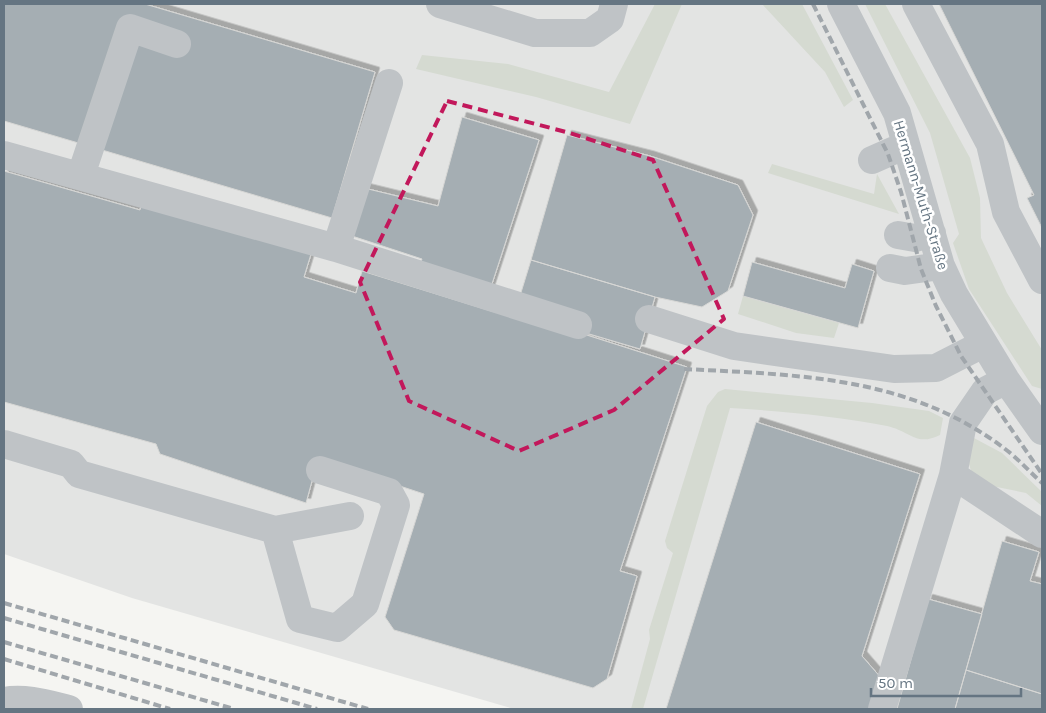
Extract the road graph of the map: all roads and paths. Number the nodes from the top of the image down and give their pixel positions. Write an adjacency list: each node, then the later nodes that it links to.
1 (440, 4): 2 (street)
2 (614, 4)
3 (841, 4): 7 (street, Hermann-Muth-Straße)
4 (916, 4): 16 (street)
5 (176, 44): 10 (street)
6 (389, 83): 13 (street)
7 (906, 145): 9 (street); 11 (street, Hermann-Muth-Straße)
8 (4, 155): 10 (street)
9 (872, 160)
10 (81, 175): 13 (street)
11 (932, 233): 12 (street); 14 (street, Hermann-Muth-Straße)
12 (898, 236)
13 (336, 248): 18 (street)
14 (941, 266): 15 (street); 19 (street, Hermann-Muth-Straße)
15 (890, 268)
16 (1042, 280)
17 (649, 319): 19 (street)
18 (578, 325)
19 (983, 344): 20 (street, Hermann-Muth-Straße)
20 (1006, 380): 21 (street, Hermann-Muth-Straße); 24 (street)
21 (1042, 431)
22 (4, 444): 26 (street)
23 (320, 470): 26 (street)
24 (953, 475): 27 (street); 30 (street)
25 (350, 516): 26 (street)
26 (275, 530)
27 (1042, 534)
28 (4, 701): 29 (street)
29 (69, 709)
30 (882, 709)

